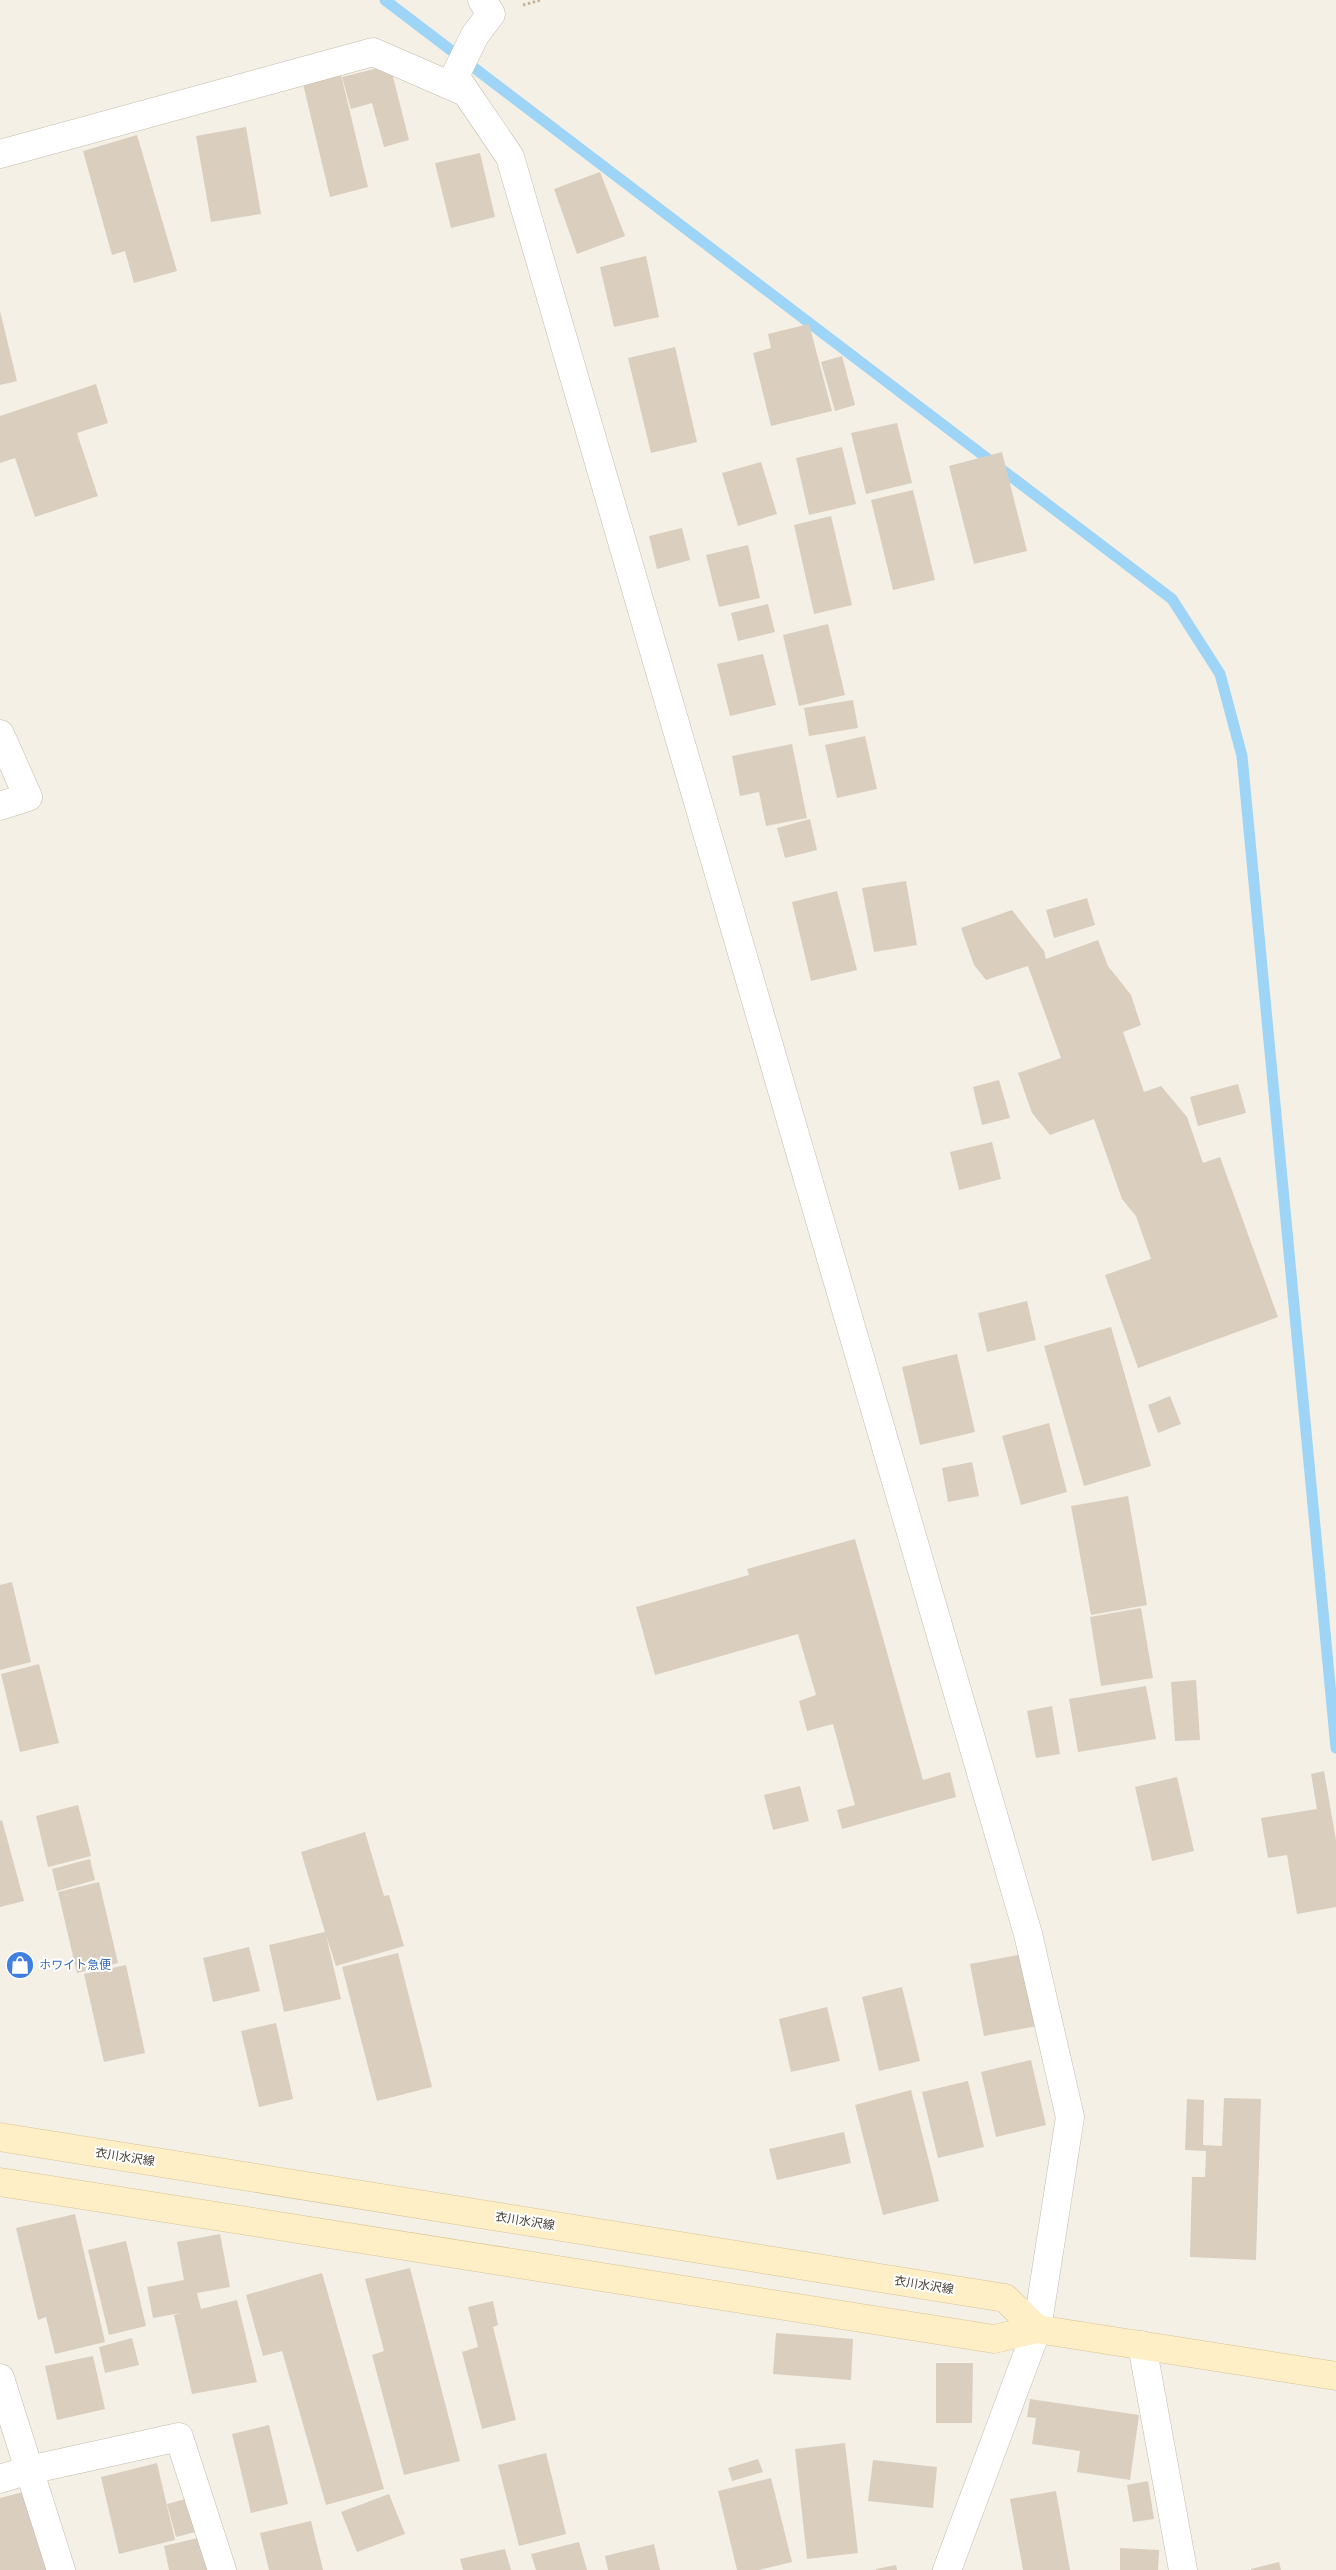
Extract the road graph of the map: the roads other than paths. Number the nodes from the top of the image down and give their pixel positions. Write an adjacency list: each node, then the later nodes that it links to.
1 (482, 0): 2 (street)
2 (460, 84): 3 (street); 8 (street)
3 (0, 154)
4 (0, 734): 5 (street)
5 (0, 806)
6 (0, 2137): 8 (main road, 衣川水沢線)
7 (0, 2182): 8 (main road)
8 (1037, 2328): 9 (main road); 16 (street)
9 (1142, 2345): 10 (main road); 17 (street)
10 (1336, 2376)
11 (0, 2378): 12 (street)
12 (29, 2470): 13 (street); 14 (street); 15 (street)
13 (0, 2479)
14 (61, 2570)
15 (222, 2570)
16 (948, 2570)
17 (1183, 2570)

